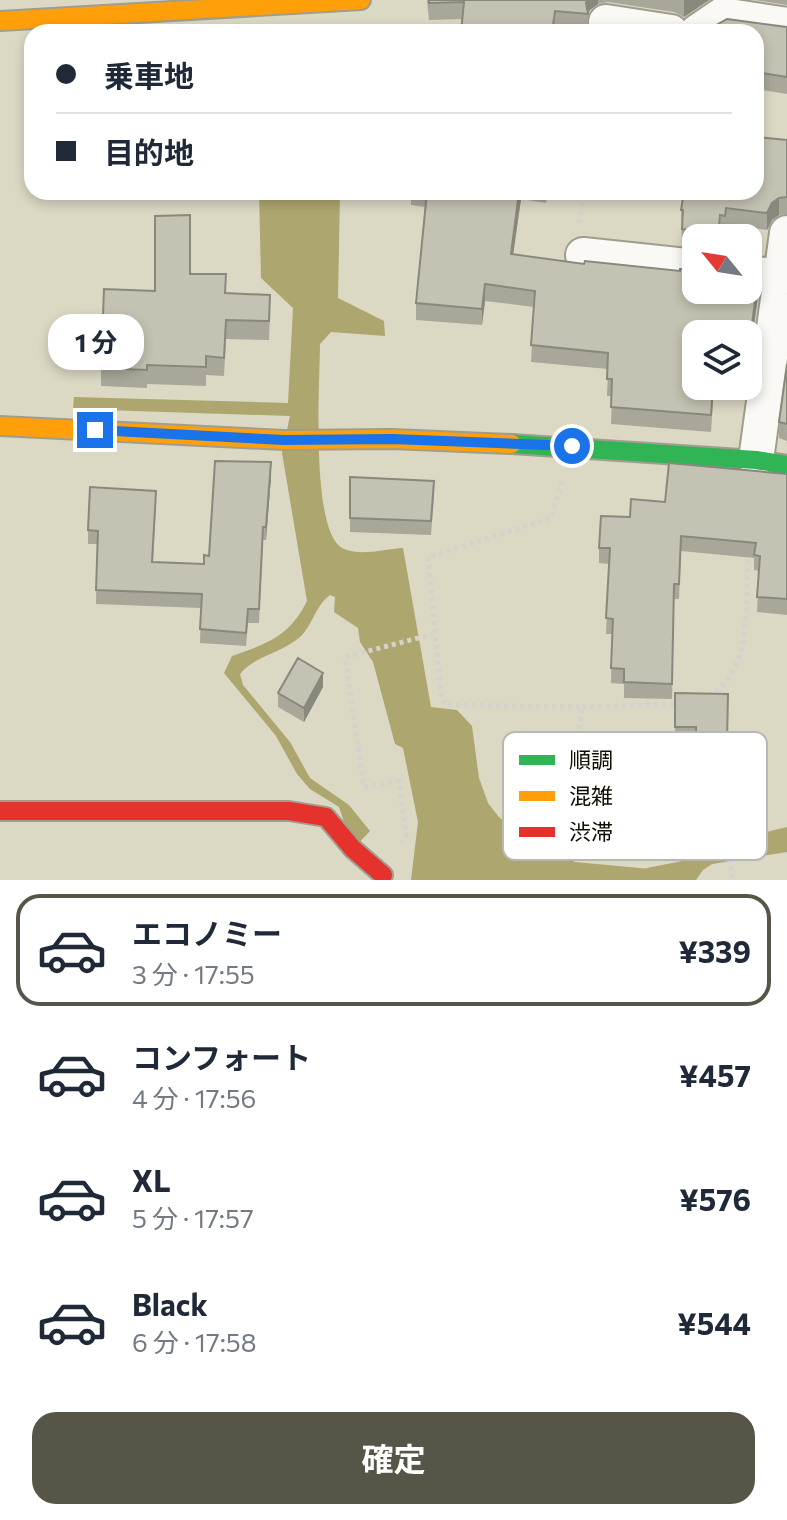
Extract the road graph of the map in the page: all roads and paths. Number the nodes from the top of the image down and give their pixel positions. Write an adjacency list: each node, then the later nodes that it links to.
1 (361, 0): 2 (street)
2 (0, 21)
3 (606, 22): 4 (street)
4 (619, 24)
5 (709, 24): 6 (street)
6 (787, 25)
7 (787, 233): 10 (street)
8 (583, 255): 9 (street)
9 (682, 266)
10 (764, 275): 13 (street)
11 (0, 426): 12 (street)
12 (572, 446): 13 (street); 15 (path)
13 (772, 463)
14 (749, 543): 17 (path)
15 (434, 634): 16 (path); 19 (path); 23 (path)
16 (352, 652)
17 (697, 702)
18 (683, 704): 19 (path)
19 (582, 707): 20 (path)
20 (579, 732)
21 (0, 811): 23 (street)
22 (729, 860): 24 (path)
23 (383, 875)
24 (733, 880)

